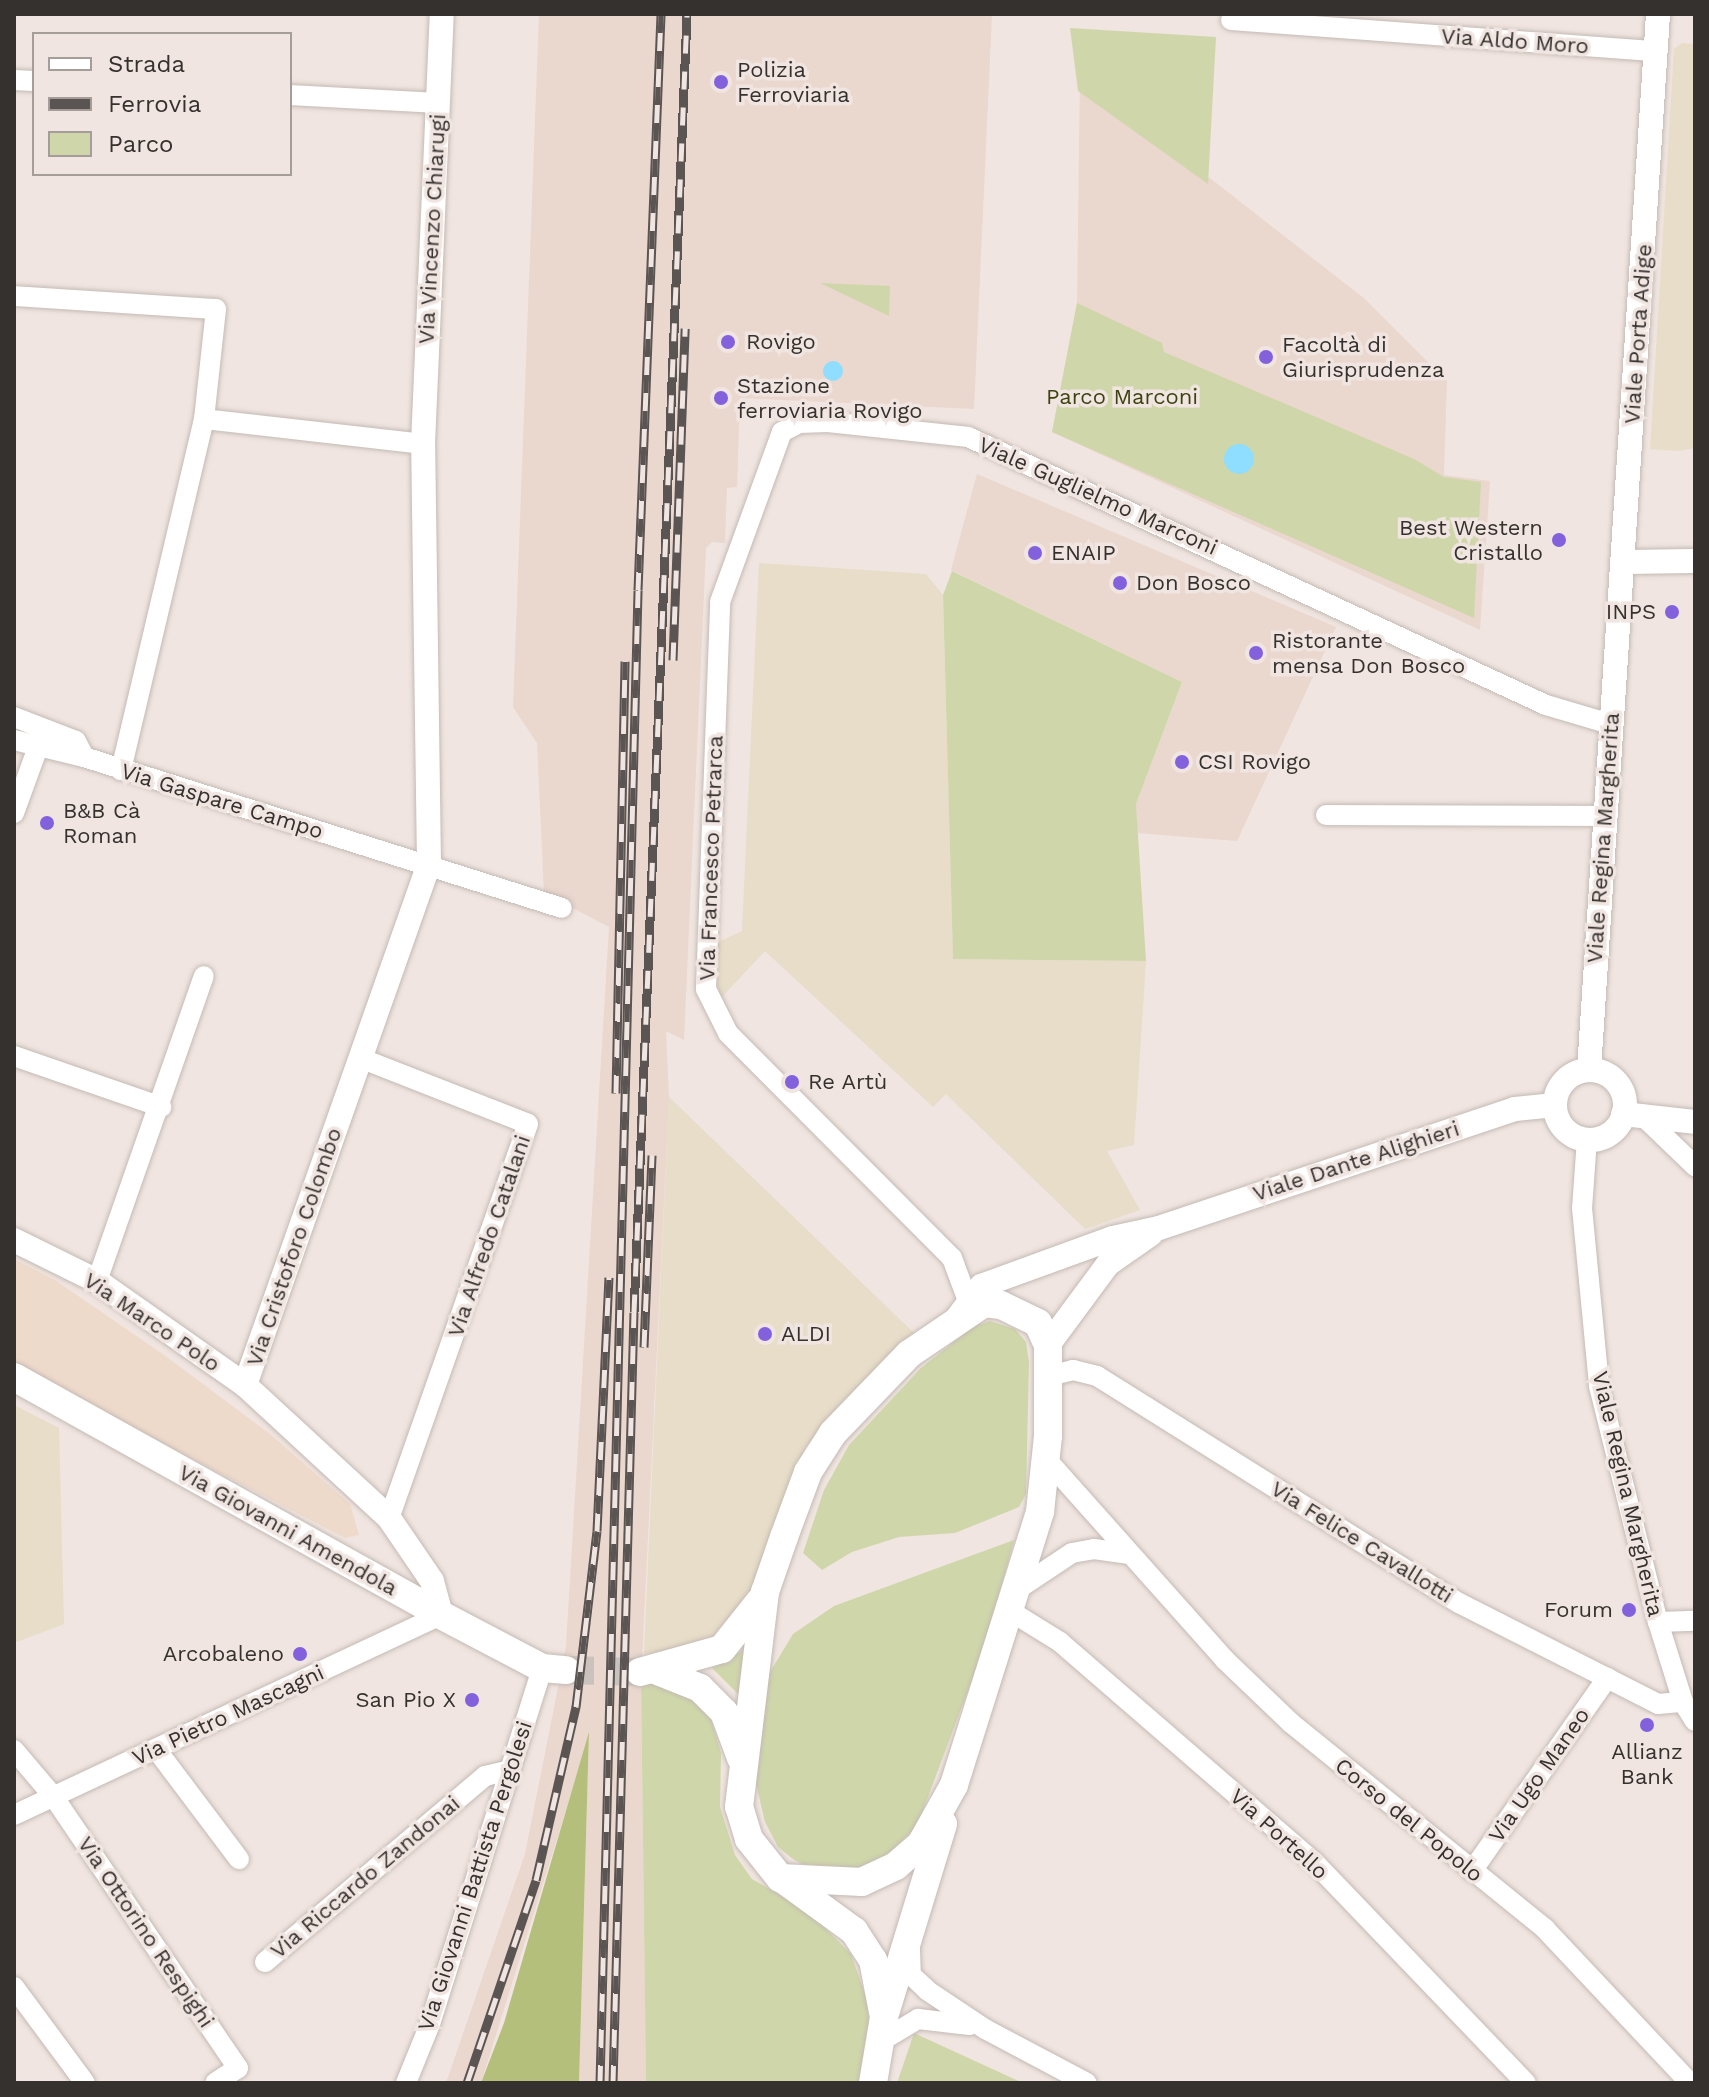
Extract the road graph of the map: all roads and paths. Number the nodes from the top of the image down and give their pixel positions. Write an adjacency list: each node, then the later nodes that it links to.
1 (442, 14): 6 (street, Via Vincenzo Chiarugi)
2 (1658, 14): 4 (street, Viale Porta Adige)
3 (1231, 20): 4 (street, Via Aldo Moro)
4 (1656, 51): 11 (street, Viale Porta Adige)
5 (292, 95): 6 (street)
6 (438, 103): 9 (street, Via Vincenzo Chiarugi)
7 (14, 296): 8 (street)
8 (204, 419): 9 (street); 19 (street)
9 (423, 444): 23 (street, Via Vincenzo Chiarugi)
10 (1695, 561): 11 (street)
11 (1623, 562): 13 (street, Viale Porta Adige)
12 (720, 602): 15 (street, Viale Guglielmo Marconi); 38 (street, Via Francesco Petrarca)
13 (1617, 653): 15 (street, Viale Regina Margherita)
14 (14, 717): 18 (street)
15 (1610, 724): 22 (street, Viale Regina Margherita)
16 (14, 740): 17 (street, Via Gaspare Campo)
17 (38, 747): 18 (street, Via Gaspare Campo); 20 (street)
18 (84, 757): 19 (street, Via Gaspare Campo)
19 (121, 770): 23 (street, Via Gaspare Campo)
20 (14, 813)
21 (1326, 815): 22 (street)
22 (1604, 816): 28 (street, Viale Regina Margherita)
23 (429, 864): 24 (street, Via Gaspare Campo); 27 (street, Via Cristoforo Colombo)
24 (562, 908)
25 (204, 976): 30 (street)
26 (14, 1056): 30 (street)
27 (360, 1058): 42 (street, Via Cristoforo Colombo); 44 (street, Via Alfredo Catalani)
28 (1589, 1070): 29 (street); 31 (street)
29 (1555, 1105): 33 (street); 35 (street, Viale Dante Alighieri)
30 (161, 1107): 37 (street)
31 (1634, 1116): 32 (street); 33 (street); 34 (street)
32 (1695, 1122)
33 (1587, 1139): 50 (street, Viale Regina Margherita)
34 (1695, 1166)
35 (1159, 1228): 38 (street); 39 (street)
36 (14, 1240): 37 (street, Via Marco Polo)
37 (97, 1281): 42 (street, Via Marco Polo)
38 (963, 1310): 39 (main road); 46 (main road)
39 (1048, 1345): 40 (main road)
40 (1049, 1376): 43 (main road); 52 (street, Via Felice Cavallotti)
41 (14, 1377): 48 (main road, Via Giovanni Amendola)
42 (245, 1385): 44 (street, Via Cristoforo Colombo)
43 (1047, 1460): 45 (street, Corso del Popolo); 47 (main road)
44 (389, 1518): 48 (street, Via Cristoforo Colombo)
45 (1130, 1554): 47 (street); 63 (street, Corso del Popolo)
46 (765, 1592): 57 (main road); 57 (main road)
47 (1014, 1600): 59 (main road); 75 (street, Via Portello)
48 (441, 1615): 51 (main road, Via Giovanni Amendola); 55 (street, Via Pietro Mascagni)
49 (1695, 1621): 50 (street)
50 (1658, 1622): 53 (street, Viale Regina Margherita)
51 (554, 1669): 58 (street, Via Giovanni Battista Pergolesi)
52 (1607, 1678): 53 (street, Via Felice Cavallotti); 63 (street, Via Ugo Maneo)
53 (1683, 1702): 54 (street, Viale Regina Margherita)
54 (1695, 1721)
55 (156, 1749): 60 (street, Via Pietro Mascagni); 62 (street)
56 (14, 1750): 60 (street, Via Ottorino Respighi)
57 (742, 1763): 64 (main road)
58 (507, 1771): 66 (street, Via Riccardo Zandonai); 72 (street, Via Giovanni Battista Pergolesi)
59 (954, 1785): 64 (main road); 65 (main road)
60 (53, 1796): 61 (street, Via Pietro Mascagni); 71 (street, Via Ottorino Respighi)
61 (14, 1815)
62 (239, 1859)
63 (1472, 1871): 76 (street, Corso del Popolo)
64 (780, 1878): 69 (main road)
65 (910, 1938): 68 (street); 69 (main road)
66 (265, 1962)
67 (14, 1987): 70 (street)
68 (985, 2029): 69 (street); 74 (street)
69 (881, 2030): 73 (main road)
70 (85, 2083)
71 (215, 2083)
72 (406, 2083)
73 (873, 2083)
74 (1087, 2083)
75 (1526, 2083)
76 (1690, 2083)

